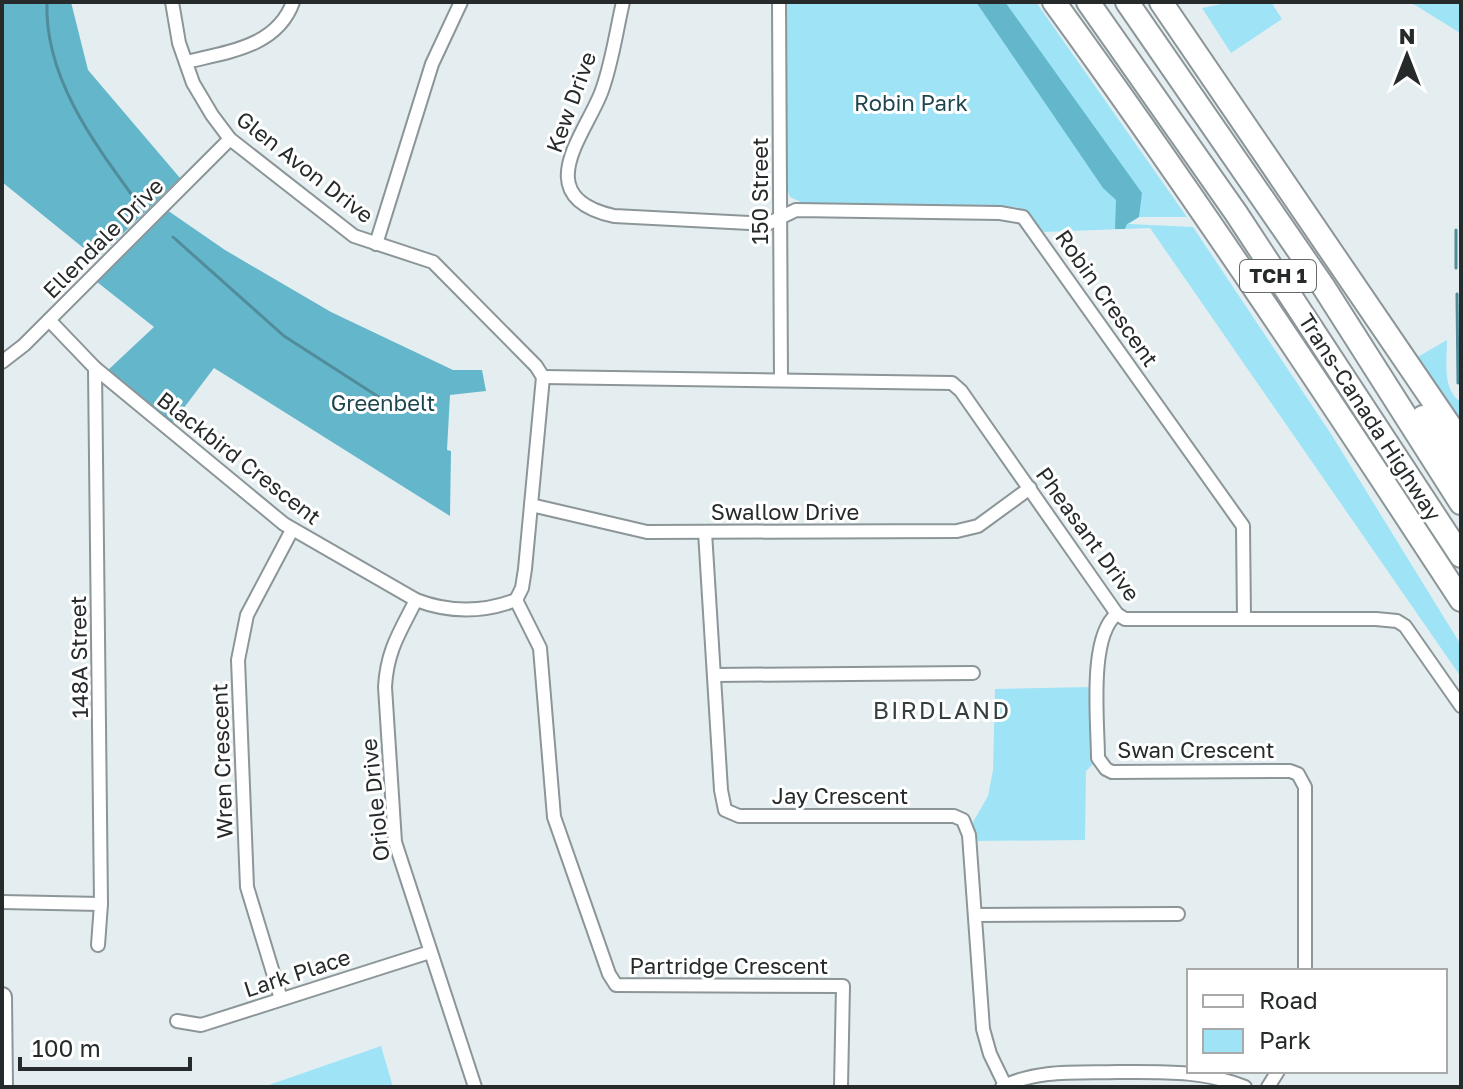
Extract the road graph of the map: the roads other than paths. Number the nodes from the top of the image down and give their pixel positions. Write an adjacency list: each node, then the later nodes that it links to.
1 (172, 2): 10 (street, Glen Avon Drive)
2 (293, 2): 10 (street)
3 (461, 2): 13 (street)
4 (623, 2): 12 (street, Kew Drive)
5 (779, 2): 12 (street, 150 Street)
6 (1054, 2): 27 (highway)
7 (1088, 2): 30 (highway, Trans-Canada Highway / TCH 1)
8 (1127, 2): 14 (highway, Trans-Canada Highway / TCH 1)
9 (1161, 2): 20 (highway)
10 (186, 62): 11 (street, Glen Avon Drive)
11 (230, 139): 13 (street, Glen Avon Drive); 15 (street, Ellendale Drive)
12 (781, 217): 19 (street, 150 Street); 36 (street, Robin Crescent)
13 (376, 244): 18 (street, Glen Avon Drive)
14 (1323, 286): 23 (highway); 25 (highway, Trans-Canada Highway / TCH 1)
15 (49, 320): 16 (street, Ellendale Drive); 17 (street, Blackbird Crescent)
16 (2, 362)
17 (95, 368): 28 (street, Blackbird Crescent); 41 (street, 148A Street)
18 (543, 377): 19 (street); 26 (street)
19 (781, 380): 24 (street, Pheasant Drive)
20 (1441, 413): 21 (highway); 22 (highway)
21 (1461, 435)
22 (1461, 442)
23 (1461, 472)
24 (1030, 488): 29 (street, Swallow Drive); 34 (street, Pheasant Drive)
25 (1461, 503)
26 (531, 505): 29 (street, Swallow Drive); 32 (street)
27 (1399, 505): 33 (highway); 35 (highway)
28 (292, 530): 31 (street, Blackbird Crescent); 48 (street, Wren Crescent)
29 (705, 532): 38 (street, Jay Crescent)
30 (1461, 556)
31 (416, 600): 32 (street, Blackbird Crescent); 45 (street, Oriole Drive)
32 (516, 600): 56 (street, Partridge Crescent)
33 (1461, 600)
34 (1117, 614): 36 (street, Pheasant Drive); 46 (street, Swan Crescent)
35 (1461, 614)
36 (1244, 619): 39 (street, Pheasant Drive)
37 (973, 673): 38 (street)
38 (714, 675): 43 (street, Jay Crescent)
39 (1461, 706)
40 (2, 902): 41 (street)
41 (101, 904): 44 (street, 148A Street)
42 (1178, 914): 43 (street)
43 (976, 915): 53 (street, Jay Crescent)
44 (98, 945)
45 (430, 952): 48 (street, Lark Place); 55 (street, Oriole Drive)
46 (1305, 969)
47 (2, 997): 54 (street)
48 (281, 999): 49 (street, Lark Place)
49 (177, 1021)
50 (1117, 1072): 51 (street); 53 (street); 57 (street)
51 (1187, 1073)
52 (1196, 1073): 58 (street)
53 (1004, 1086)
54 (3, 1087)
55 (475, 1087)
56 (841, 1087)
57 (1117, 1087)
58 (1245, 1087)

